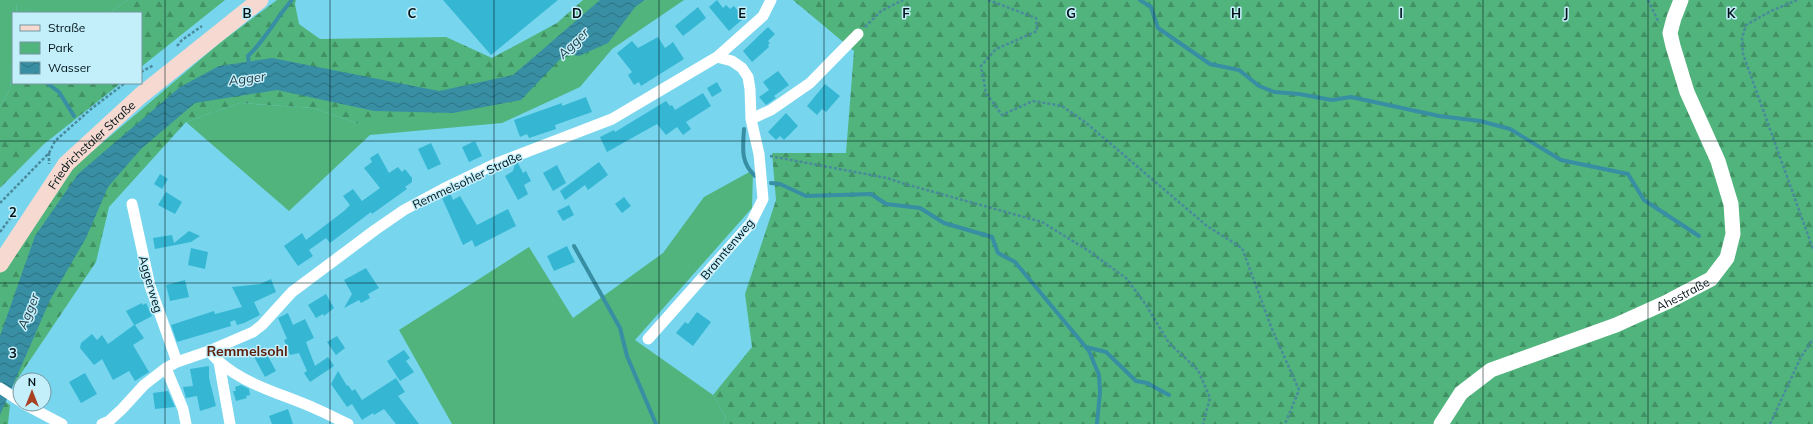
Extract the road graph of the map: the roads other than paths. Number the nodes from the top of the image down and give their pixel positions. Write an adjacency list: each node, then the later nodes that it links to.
1 (260, 0): 8 (main road, Friedrichstaler Straße)
2 (771, 0): 5 (street, Remmelsohler Straße)
3 (1681, 0): 22 (main road, Ahestraße)
4 (858, 34): 6 (street)
5 (717, 57): 6 (street, Branntenweg); 10 (street, Remmelsohler Straße)
6 (751, 119): 9 (street, Branntenweg)
7 (132, 204): 11 (street, Aggerweg)
8 (0, 264)
9 (648, 339)
10 (209, 351): 11 (street, Remmelsohler Straße); 12 (street)
11 (177, 362): 13 (street, Remmelsohler Straße)
12 (218, 362): 20 (street); 21 (street)
13 (166, 368): 18 (street, Remmelsohler Straße); 19 (street)
14 (0, 388): 15 (street)
15 (12, 396)
16 (39, 412): 17 (street)
17 (62, 424)
18 (102, 424)
19 (186, 424)
20 (230, 424)
21 (348, 424)
22 (1441, 424)

